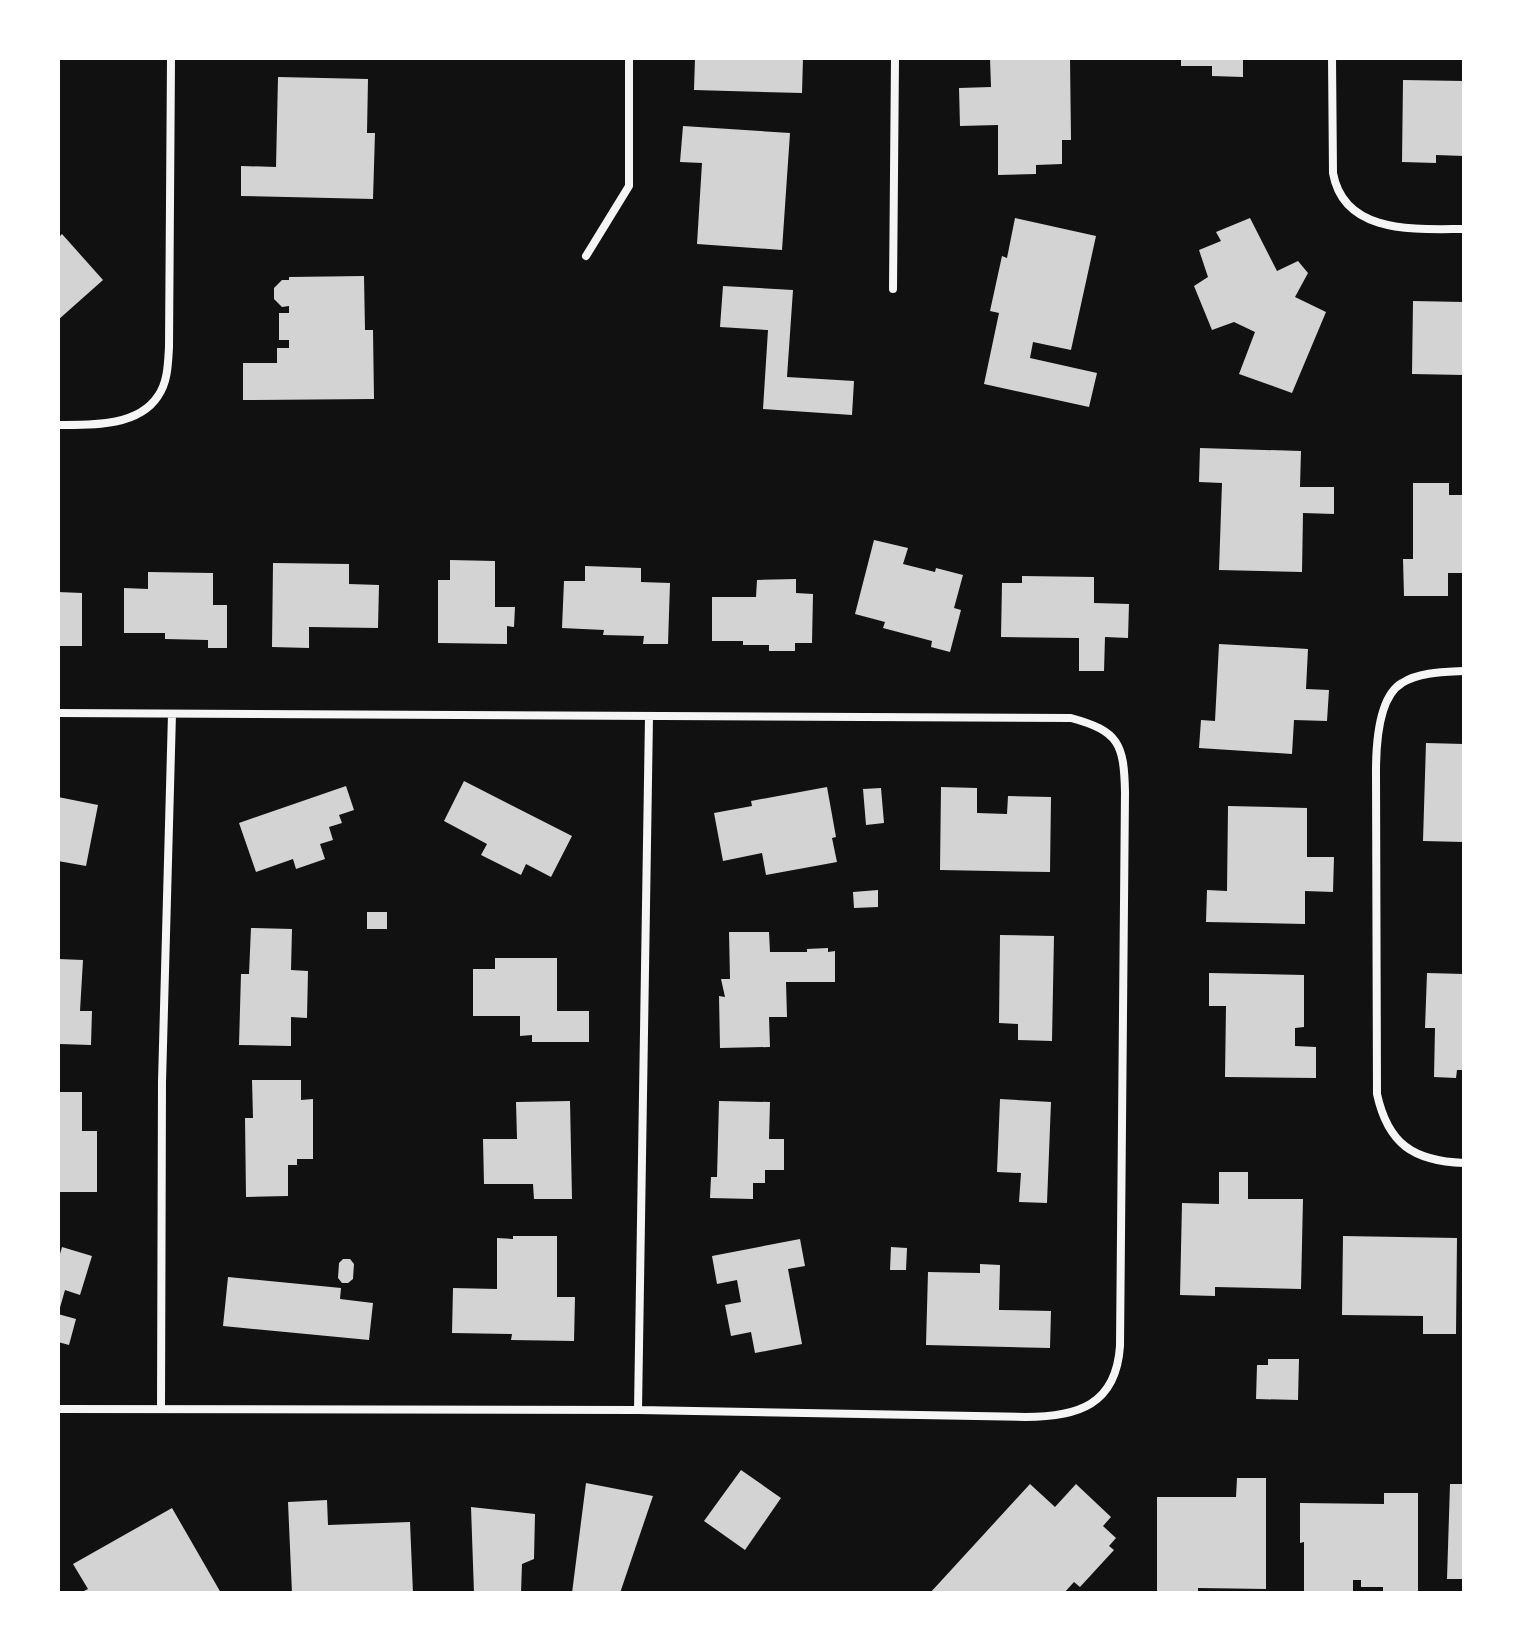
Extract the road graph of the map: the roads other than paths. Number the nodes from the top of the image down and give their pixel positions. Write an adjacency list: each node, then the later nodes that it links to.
1 (171, 58): 8 (street)
2 (629, 58): 6 (street)
3 (895, 58): 7 (street)
4 (1332, 58): 5 (street)
5 (1464, 229)
6 (586, 256)
7 (893, 289)
8 (58, 425)
9 (1464, 671): 13 (street)
10 (58, 713): 11 (street)
11 (172, 714): 12 (street); 15 (street)
12 (649, 717): 16 (street); 16 (street)
13 (1464, 1163)
14 (58, 1409): 15 (street)
15 (161, 1409): 16 (street)
16 (638, 1410)

